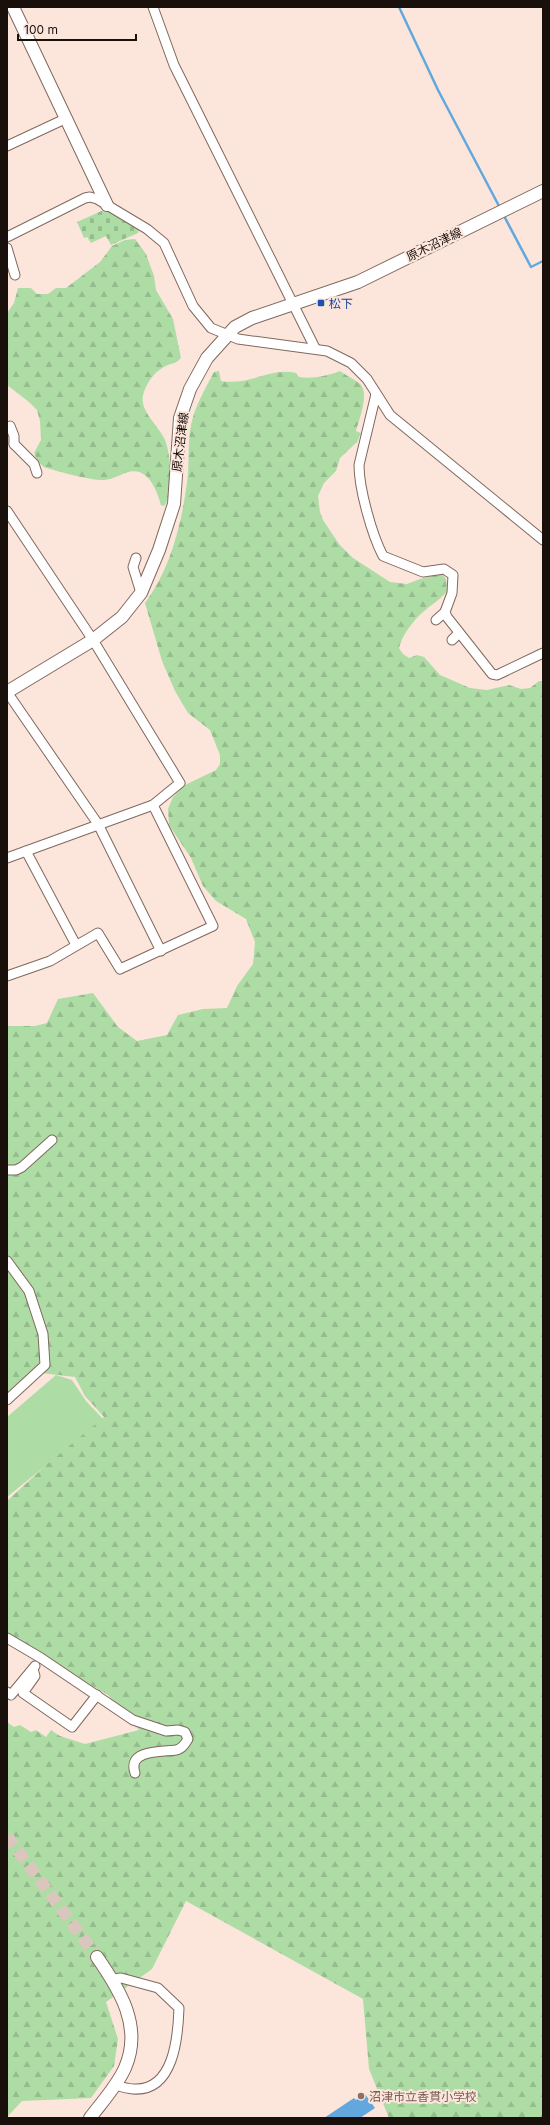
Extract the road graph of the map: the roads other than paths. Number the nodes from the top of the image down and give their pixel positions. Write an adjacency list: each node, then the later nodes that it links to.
1 (13, 7): 3 (main road)
2 (153, 7): 10 (street)
3 (66, 118): 4 (street); 6 (main road)
4 (7, 146)
5 (543, 191): 10 (main road, 原木沼津線)
6 (107, 205): 7 (street); 11 (street)
7 (7, 237)
8 (7, 248): 9 (street)
9 (14, 275)
10 (293, 304): 11 (main road, 原木沼津線); 12 (street)
11 (226, 336): 12 (street); 20 (main road, 原木沼津線)
12 (315, 348): 13 (street)
13 (376, 394): 18 (street); 21 (street)
14 (10, 426): 15 (street)
15 (10, 446): 16 (street)
16 (37, 474)
17 (7, 511): 24 (street)
18 (543, 540)
19 (136, 558): 20 (street)
20 (141, 593): 24 (main road, 原木沼津線)
21 (445, 612): 22 (street); 23 (street)
22 (436, 620)
23 (459, 633): 25 (street); 27 (street)
24 (92, 640): 29 (main road, 原木沼津線); 30 (street)
25 (452, 640)
26 (543, 653): 27 (street)
27 (476, 655): 28 (street)
28 (469, 662)
29 (7, 692): 31 (street)
30 (153, 805): 31 (street); 35 (street)
31 (98, 824): 32 (street); 35 (street)
32 (26, 851): 33 (street); 34 (street)
33 (7, 858)
34 (76, 945): 35 (street); 36 (street)
35 (161, 952)
36 (7, 976)
37 (52, 1140): 38 (street)
38 (7, 1170)
39 (7, 1261): 40 (street)
40 (7, 1400)
41 (7, 1638): 42 (street)
42 (42, 1658): 43 (street); 45 (street)
43 (33, 1669): 44 (street); 45 (street)
44 (7, 1692)
45 (98, 1696): 46 (street)
46 (135, 1773)
47 (97, 1957): 48 (main road)
48 (112, 1979): 49 (main road); 49 (street)
49 (116, 2084): 50 (main road)
50 (90, 2118)

